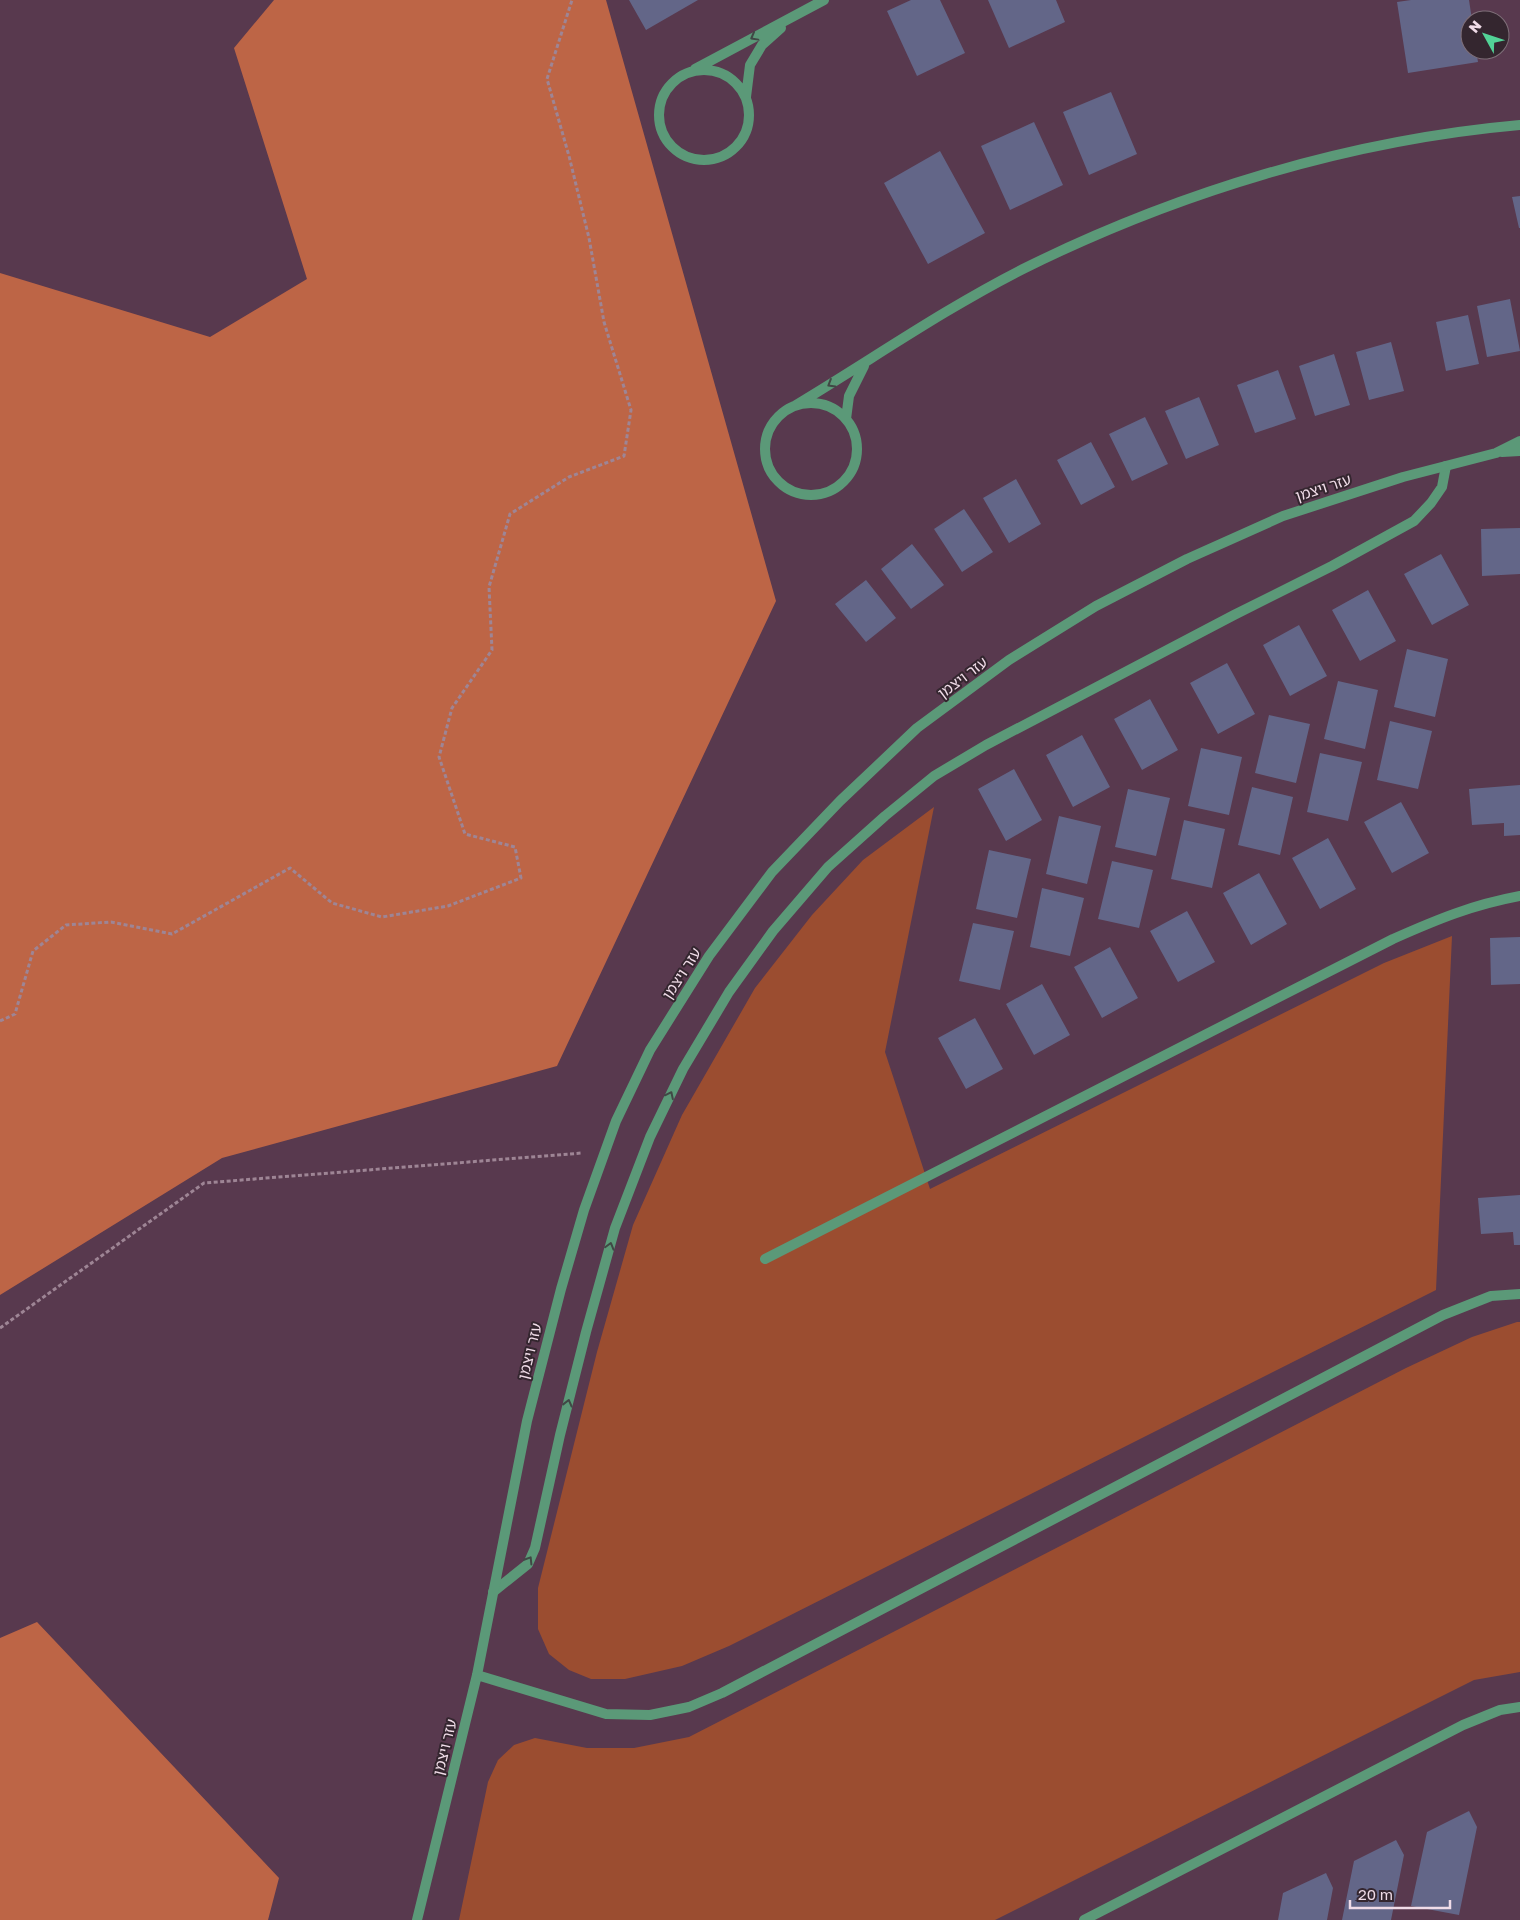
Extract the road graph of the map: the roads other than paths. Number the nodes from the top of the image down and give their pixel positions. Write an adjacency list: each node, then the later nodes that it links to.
1 (824, 0): 2 (street)
2 (797, 14): 3 (street, one-way to 3); 4 (street)
3 (689, 72): 4 (street); 4 (street)
4 (746, 96)
5 (1520, 125): 6 (street)
6 (866, 363): 7 (street, one-way to 7); 8 (street)
7 (796, 405): 8 (street); 8 (street)
8 (846, 419)
9 (1520, 441): 11 (street)
10 (1520, 451): 11 (street)
11 (1496, 453): 12 (street, עזר ויצמן)
12 (1446, 466): 16 (street, one-way to 12); 16 (street, עזר ויצמן)
13 (1520, 896): 14 (street)
14 (765, 1259)
15 (1520, 1294): 17 (street)
16 (493, 1592): 17 (street, עזר ויצמן)
17 (476, 1675): 19 (street, עזר ויצמן)
18 (1520, 1707): 20 (street)
19 (417, 1920)
20 (1084, 1920)

